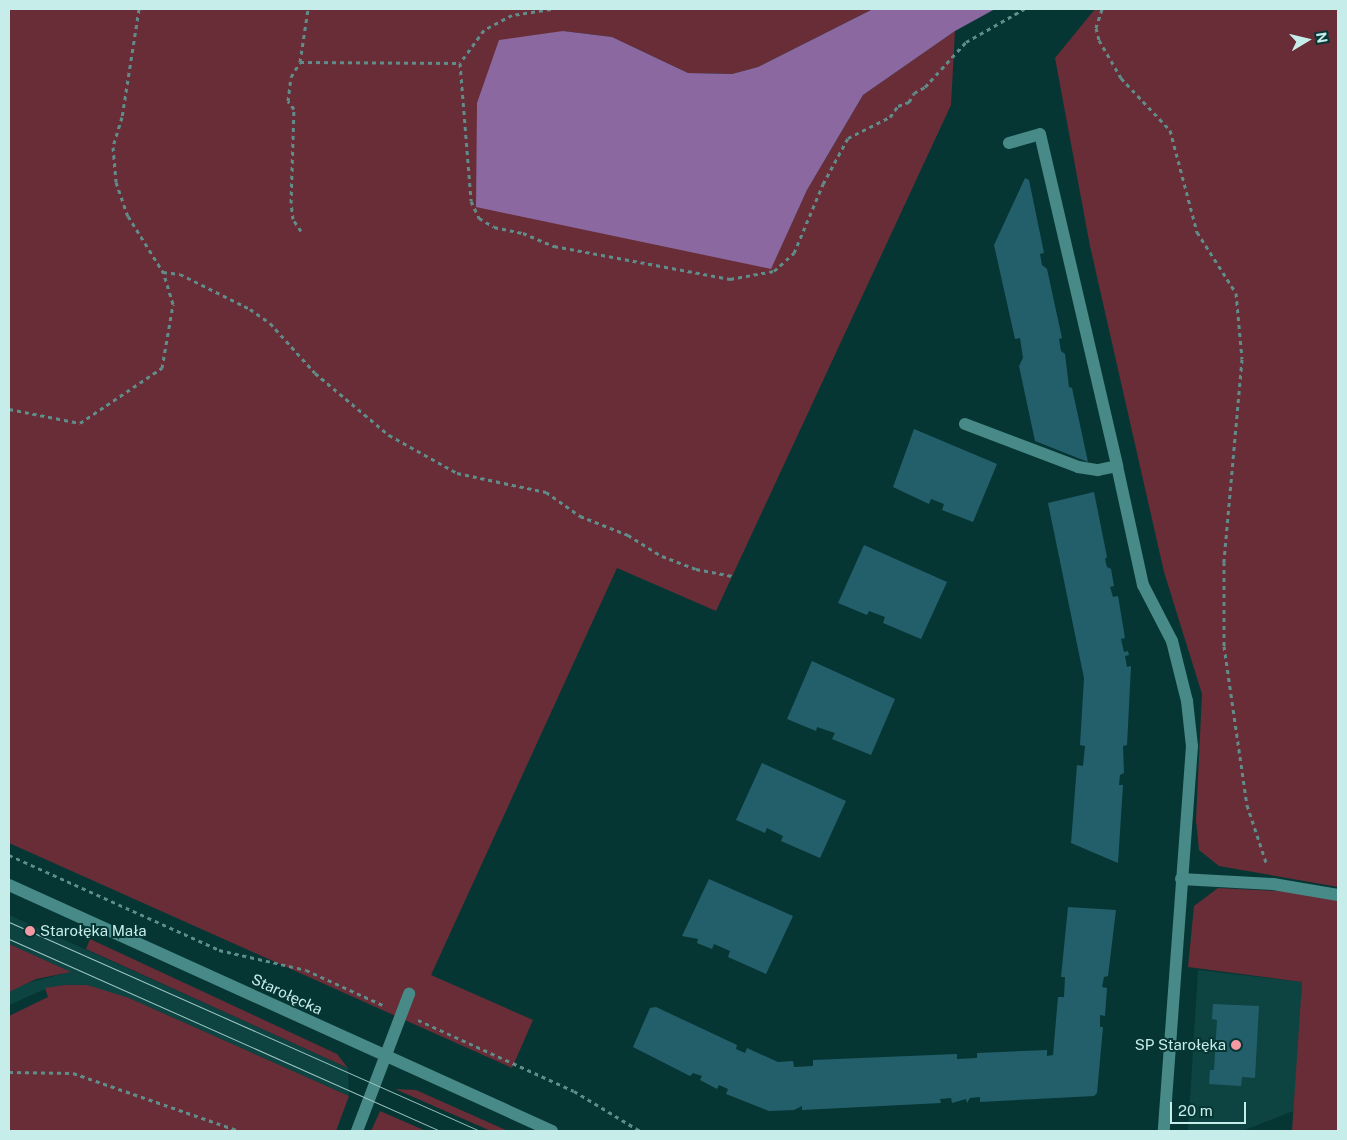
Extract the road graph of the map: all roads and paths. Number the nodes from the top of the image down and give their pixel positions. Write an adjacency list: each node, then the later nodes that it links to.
1 (139, 9): 10 (path)
2 (308, 9): 6 (path)
3 (551, 9): 7 (path)
4 (1024, 9): 7 (path)
5 (1102, 9): 17 (path)
6 (300, 62): 7 (path); 9 (path)
7 (460, 63)
8 (1009, 143): 13 (street)
9 (301, 230)
10 (163, 272): 11 (path); 14 (path)
11 (9, 409)
12 (965, 424): 13 (street)
13 (1117, 466): 16 (street)
14 (732, 576)
15 (9, 855): 21 (path)
16 (1181, 879): 17 (street); 28 (street)
17 (1273, 884): 19 (street)
18 (9, 885): 22 (street, Starołęcka)
19 (1338, 895)
20 (409, 994): 21 (street)
21 (402, 1013): 22 (street); 27 (path)
22 (385, 1057): 25 (street); 26 (street, Starołęcka)
23 (9, 1072): 24 (path)
24 (240, 1131)
25 (357, 1131)
26 (552, 1131)
27 (640, 1131)
28 (1164, 1131)

